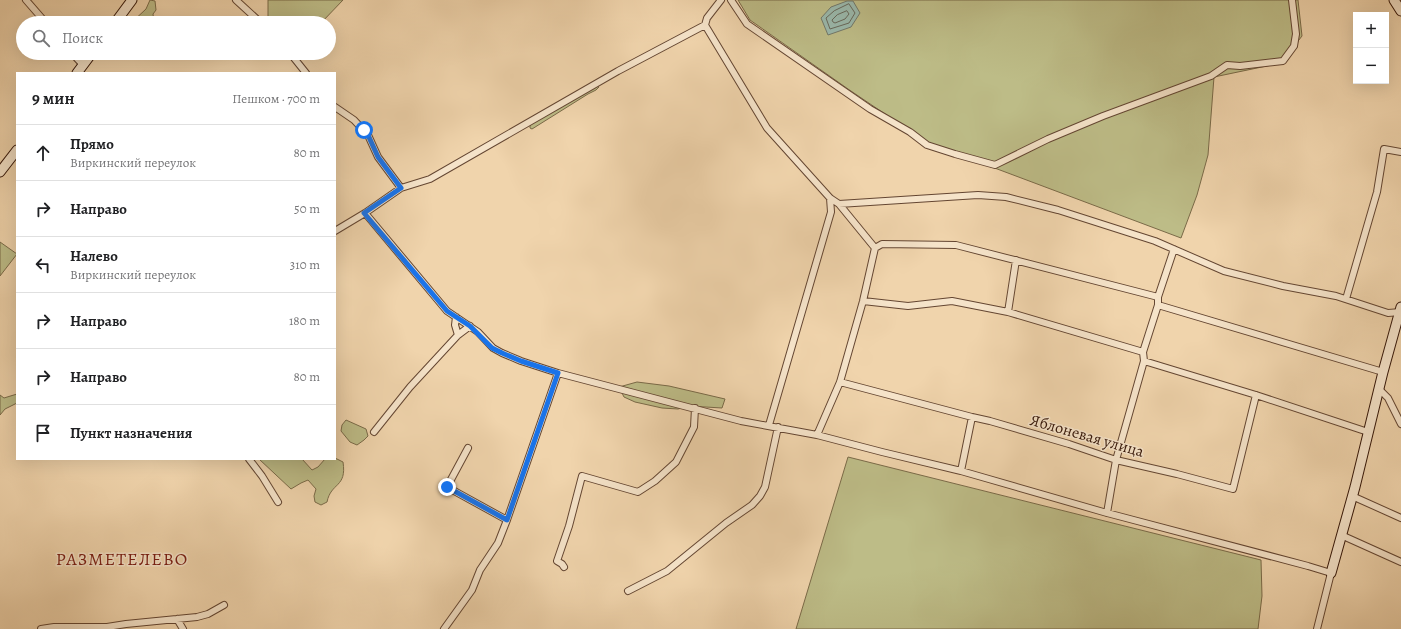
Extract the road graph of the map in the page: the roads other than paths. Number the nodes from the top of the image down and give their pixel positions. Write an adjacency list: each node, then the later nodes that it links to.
1 (26, 0): 9 (street)
2 (132, 0): 10 (street)
3 (236, 0): 11 (street)
4 (721, 0): 12 (street)
5 (731, 0): 6 (street)
6 (1292, 0)
7 (1394, 0): 8 (street)
8 (1401, 11)
9 (40, 16)
10 (120, 16)
11 (253, 16)
12 (705, 25): 23 (street); 24 (street)
13 (78, 60): 16 (street)
14 (87, 60): 16 (street)
15 (296, 60): 18 (street)
16 (83, 65): 17 (street)
17 (78, 72)
18 (305, 72)
19 (336, 108): 23 (street)
20 (16, 151): 22 (street)
21 (1401, 152): 32 (street)
22 (0, 172)
23 (401, 188): 26 (street)
24 (830, 198): 25 (street); 50 (street)
25 (839, 204): 28 (street); 29 (street)
26 (364, 213): 27 (street); 37 (street)
27 (336, 230)
28 (875, 248): 30 (street); 33 (street)
29 (1174, 249): 31 (street); 32 (street)
30 (1016, 260): 31 (street); 36 (street)
31 (1158, 296): 34 (street)
32 (1346, 299): 35 (street)
33 (863, 302): 36 (street); 44 (street)
34 (1158, 305): 40 (street); 42 (street)
35 (1401, 310): 42 (street)
36 (1008, 312): 40 (street)
37 (456, 317): 38 (street); 39 (street)
38 (470, 326): 39 (street); 43 (street)
39 (458, 335): 52 (street)
40 (1143, 352): 41 (street)
41 (1144, 361): 46 (street); 57 (street)
42 (1383, 372): 45 (street)
43 (558, 373): 47 (street); 63 (street)
44 (840, 382): 48 (street, Яблоневая улица); 54 (street)
45 (1380, 389): 49 (street); 53 (street)
46 (1256, 395): 53 (street); 57 (street, Яблоневая улица)
47 (695, 408): 50 (street); 66 (street)
48 (972, 417): 57 (street, Яблоневая улица); 58 (street)
49 (1401, 424)
50 (769, 426): 51 (street)
51 (778, 428): 54 (street); 68 (street)
52 (374, 432)
53 (1368, 432): 59 (street)
54 (817, 435): 58 (street)
55 (468, 448): 63 (street)
56 (249, 460): 60 (street)
57 (1116, 460): 61 (street)
58 (961, 471): 61 (street)
59 (1352, 496): 62 (street); 64 (street)
60 (278, 502)
61 (1107, 513): 67 (street)
62 (1401, 518)
63 (507, 520): 73 (street)
64 (1342, 535): 65 (street); 67 (street)
65 (1401, 562)
66 (564, 567)
67 (1331, 573): 74 (street)
68 (628, 590)
69 (224, 605): 70 (street)
70 (176, 619): 71 (street); 72 (street)
71 (41, 629)
72 (183, 629)
73 (444, 629)
74 (1317, 629)

